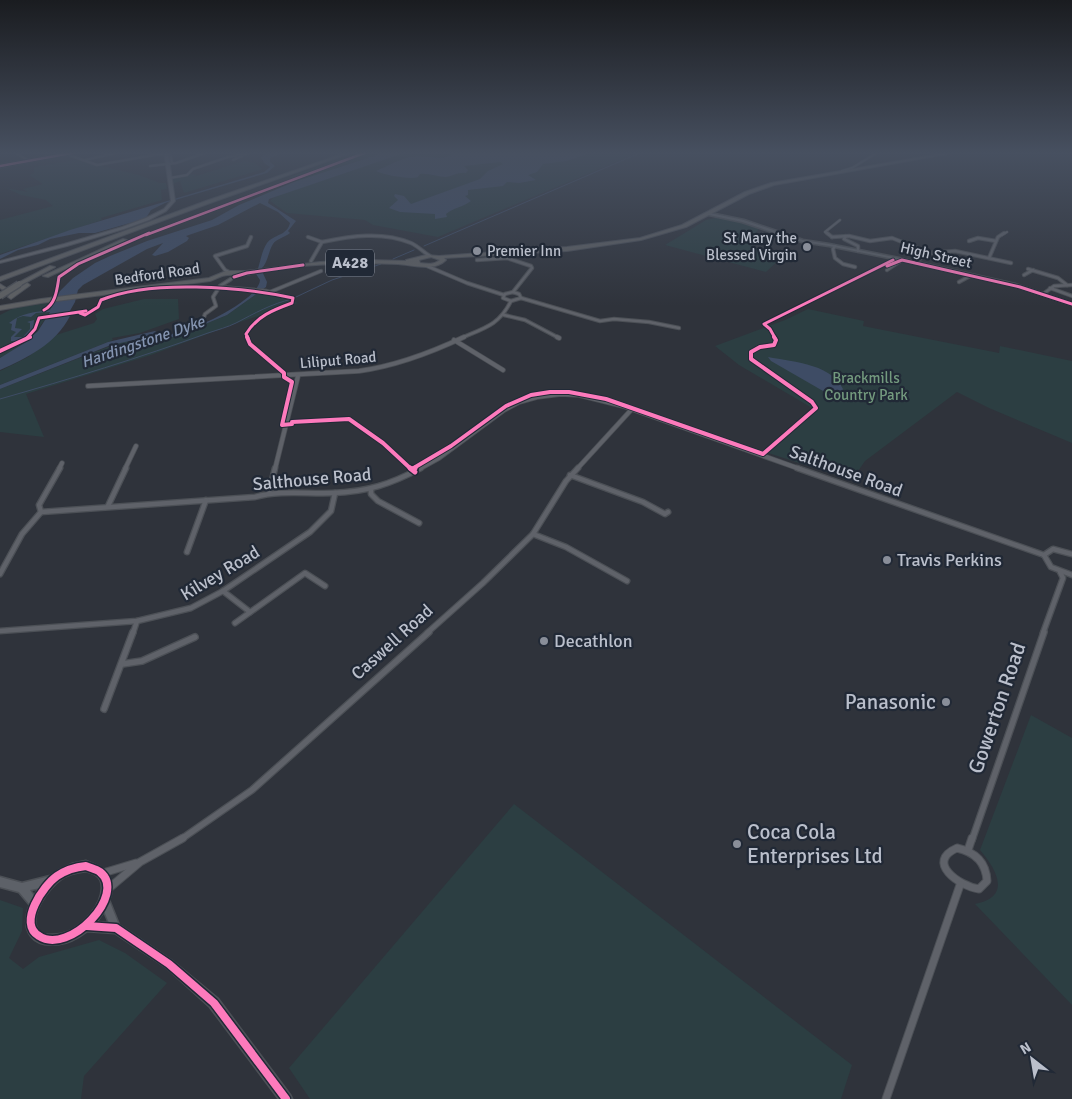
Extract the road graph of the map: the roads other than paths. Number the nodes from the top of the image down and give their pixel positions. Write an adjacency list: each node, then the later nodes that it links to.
1 (172, 203): 28 (main road)
2 (209, 203): 9 (highway)
3 (211, 203): 9 (highway)
4 (729, 203): 5 (highway)
5 (716, 211): 6 (highway); 7 (street)
6 (708, 215): 7 (street, High Street); 27 (highway)
7 (720, 216): 18 (street, High Street)
8 (840, 220): 13 (street)
9 (160, 222): 43 (highway); 45 (highway); 54 (highway)
10 (1007, 232): 16 (street)
11 (251, 237): 41 (street)
12 (308, 237): 17 (street)
13 (832, 237): 14 (street); 18 (street)
14 (845, 238): 20 (street); 21 (street)
15 (969, 241): 16 (street)
16 (996, 241): 22 (street)
17 (322, 242): 23 (street); 26 (street)
18 (830, 245): 19 (street, High Street)
19 (835, 246): 20 (street, High Street); 32 (street)
20 (858, 251): 24 (street, High Street)
21 (930, 253): 22 (street); 29 (street)
22 (989, 258): 30 (street)
23 (419, 259): 27 (highway); 31 (highway, Bedford Road); 33 (highway, Bedford Road / A428)
24 (901, 259): 29 (street, High Street); 35 (street)
25 (477, 260): 52 (street)
26 (311, 261)
27 (441, 261): 31 (highway); 39 (street)
28 (0, 262)
29 (914, 262): 42 (street, High Street)
30 (1011, 263)
31 (426, 266): 39 (street)
32 (854, 267)
33 (268, 269): 38 (highway, Bedford Road / A428)
34 (1028, 269): 36 (street)
35 (887, 270)
36 (1032, 270): 40 (street); 46 (street)
37 (321, 271): 51 (street)
38 (250, 272): 41 (highway, Bedford Road / A428)
39 (440, 272): 56 (street)
40 (1024, 275)
41 (226, 276): 49 (street); 60 (highway, Bedford Road / A428)
42 (970, 276): 44 (street); 55 (street, High Street)
43 (0, 279)
44 (963, 282)
45 (17, 284): 53 (highway, bridge)
46 (1067, 285): 47 (street); 50 (street)
47 (1072, 285)
48 (0, 286): 54 (highway, Bedford Road)
49 (220, 287): 51 (street); 65 (street)
50 (1050, 288): 55 (street); 58 (street)
51 (270, 292): 57 (street)
52 (514, 292): 56 (street); 59 (street)
53 (0, 294)
54 (13, 294): 60 (highway, Bedford Road / A428); 63 (highway)
55 (1043, 294): 62 (street, High Street)
56 (504, 295): 61 (street)
57 (283, 296)
58 (1072, 296)
59 (521, 298): 61 (street); 66 (street)
60 (41, 301): 63 (highway, Bedford Road / A428)
61 (511, 301): 64 (street)
62 (1072, 304)
63 (0, 307)
64 (504, 315): 67 (street); 68 (street, Liliput Road)
65 (179, 324)
66 (679, 328)
67 (559, 338)
68 (454, 340): 69 (street); 70 (street, Liliput Road)
69 (503, 370)
70 (298, 376): 71 (street, Liliput Road); 77 (street)
71 (88, 386)
72 (631, 410): 75 (street, Caswell Road); 76 (street, Salthouse Road); 86 (street, Salthouse Road)
73 (136, 446): 80 (street)
74 (62, 463): 81 (street)
75 (570, 476): 82 (street); 84 (street, Caswell Road)
76 (371, 489): 78 (street, Salthouse Road); 83 (street)
77 (269, 493): 78 (street, Salthouse Road); 79 (street, Salthouse Road)
78 (335, 493): 93 (street, Kilvey Road)
79 (206, 500): 80 (street, Salthouse Road); 85 (street)
80 (108, 506): 81 (street, Salthouse Road)
81 (40, 512): 88 (street)
82 (668, 512)
83 (419, 524)
84 (533, 534): 91 (street); 102 (street, Caswell Road)
85 (187, 552)
86 (1044, 554): 87 (street); 89 (street)
87 (1072, 554)
88 (0, 574)
89 (1062, 575): 90 (street); 101 (street, Gowerton Road)
90 (1072, 575)
91 (627, 581)
92 (325, 586): 94 (street)
93 (223, 591): 94 (street); 95 (street, Kilvey Road)
94 (250, 612): 96 (street)
95 (137, 620): 97 (street, Kilvey Road); 99 (street)
96 (235, 623)
97 (0, 631)
98 (195, 637): 99 (street)
99 (122, 664): 100 (street)
100 (104, 709)
101 (968, 850): 106 (street); 106 (street)
102 (140, 862): 103 (street, Caswell Road); 108 (street, Caswell Road)
103 (103, 873): 104 (street); 108 (street)
104 (52, 880): 107 (street); 110 (street)
105 (0, 882): 107 (street)
106 (960, 885): 114 (street)
107 (22, 888): 110 (street)
108 (108, 889): 109 (street)
109 (105, 902): 111 (street); 112 (street)
110 (34, 903): 111 (street)
111 (87, 926): 112 (street)
112 (116, 928): 113 (street)
113 (286, 1099)
114 (886, 1099)

